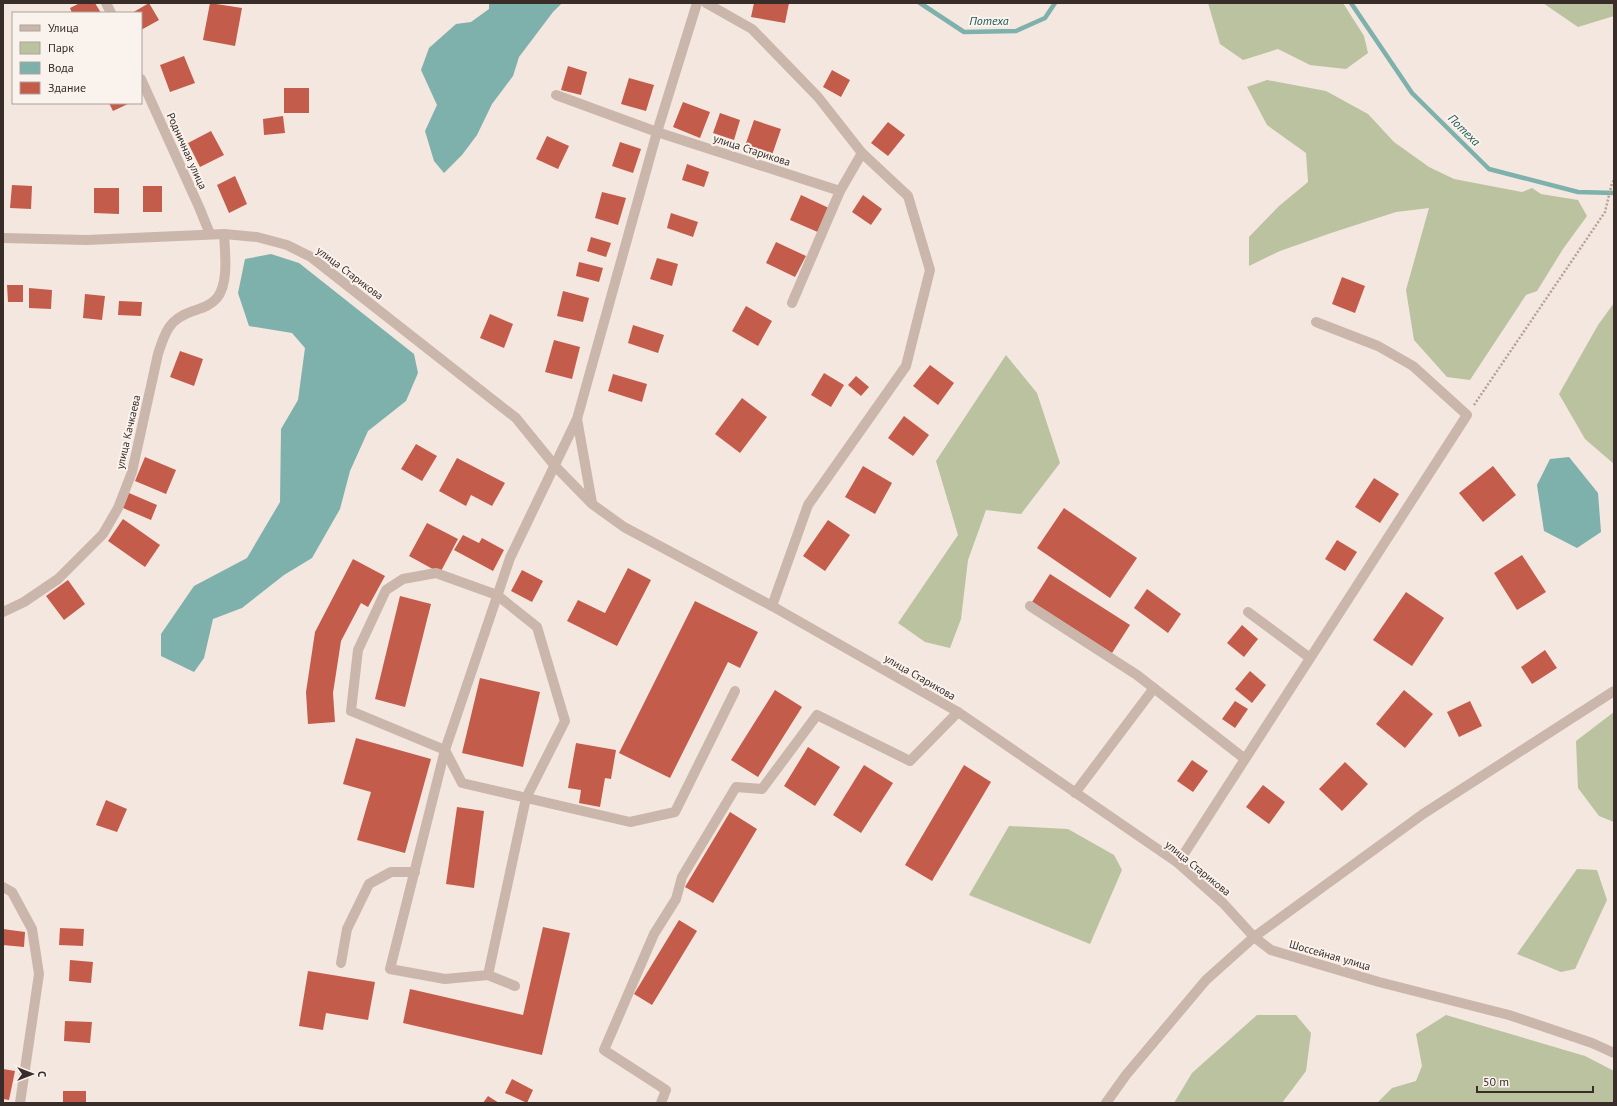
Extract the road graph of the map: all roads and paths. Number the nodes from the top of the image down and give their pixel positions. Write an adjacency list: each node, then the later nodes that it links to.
1 (106, 3): 4 (street)
2 (697, 3): 7 (street)
3 (706, 3): 8 (street)
4 (110, 12)
5 (142, 81): 11 (street, Родничная улица)
6 (556, 95): 7 (street, улица Старикова)
7 (657, 132): 10 (street, улица Старикова); 17 (street)
8 (862, 152): 10 (street); 21 (street)
9 (1614, 180): 16 (path)
10 (840, 191): 14 (street)
11 (210, 234): 12 (street, улица Старикова); 13 (street, улица Старикова)
12 (224, 234): 18 (street, улица Старикова); 23 (street, улица Качкаева)
13 (3, 238)
14 (792, 303)
15 (1316, 322): 16 (street)
16 (1467, 415): 25 (street)
17 (577, 419): 18 (street); 19 (street)
18 (555, 466): 19 (street, улица Старикова); 20 (street)
19 (592, 504): 21 (street, улица Старикова)
20 (497, 595): 30 (street); 30 (street); 33 (street)
21 (772, 606): 29 (street, улица Старикова)
22 (1030, 606): 26 (street)
23 (3, 612)
24 (1248, 612): 25 (street)
25 (1310, 658): 31 (street)
26 (1154, 688): 31 (street); 32 (street)
27 (735, 691): 33 (street)
28 (1614, 691): 37 (street)
29 (958, 712): 32 (street, улица Старикова); 43 (street)
30 (445, 750): 33 (street); 35 (street)
31 (1245, 759): 34 (street)
32 (1075, 793): 34 (street, улица Старикова)
33 (526, 798): 39 (street)
34 (1178, 864): 37 (street, улица Старикова)
35 (415, 872): 38 (street); 39 (street)
36 (3, 887): 42 (street)
37 (1254, 938): 41 (street, Шоссейная улица); 44 (street)
38 (341, 963)
39 (488, 975): 40 (street)
40 (515, 986)
41 (1614, 1053)
42 (20, 1103)
43 (661, 1103)
44 (1106, 1103)

